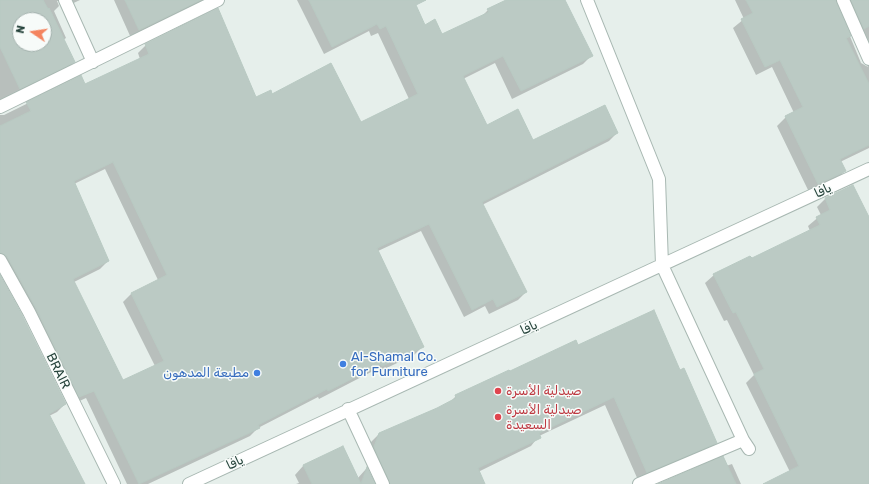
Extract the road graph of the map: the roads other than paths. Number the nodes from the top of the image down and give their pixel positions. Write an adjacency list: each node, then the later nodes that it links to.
1 (65, 0): 6 (street)
2 (218, 0): 6 (street)
3 (587, 0): 10 (street)
4 (843, 0): 5 (street)
5 (869, 59)
6 (93, 62): 7 (street)
7 (0, 107)
8 (869, 170): 10 (street, يافا)
9 (0, 260): 12 (street, BRAIR)
10 (662, 265): 11 (street, يافا); 15 (street)
11 (348, 410): 13 (street, يافا); 14 (street)
12 (114, 484)
13 (189, 484)
14 (383, 484)
15 (639, 484)

